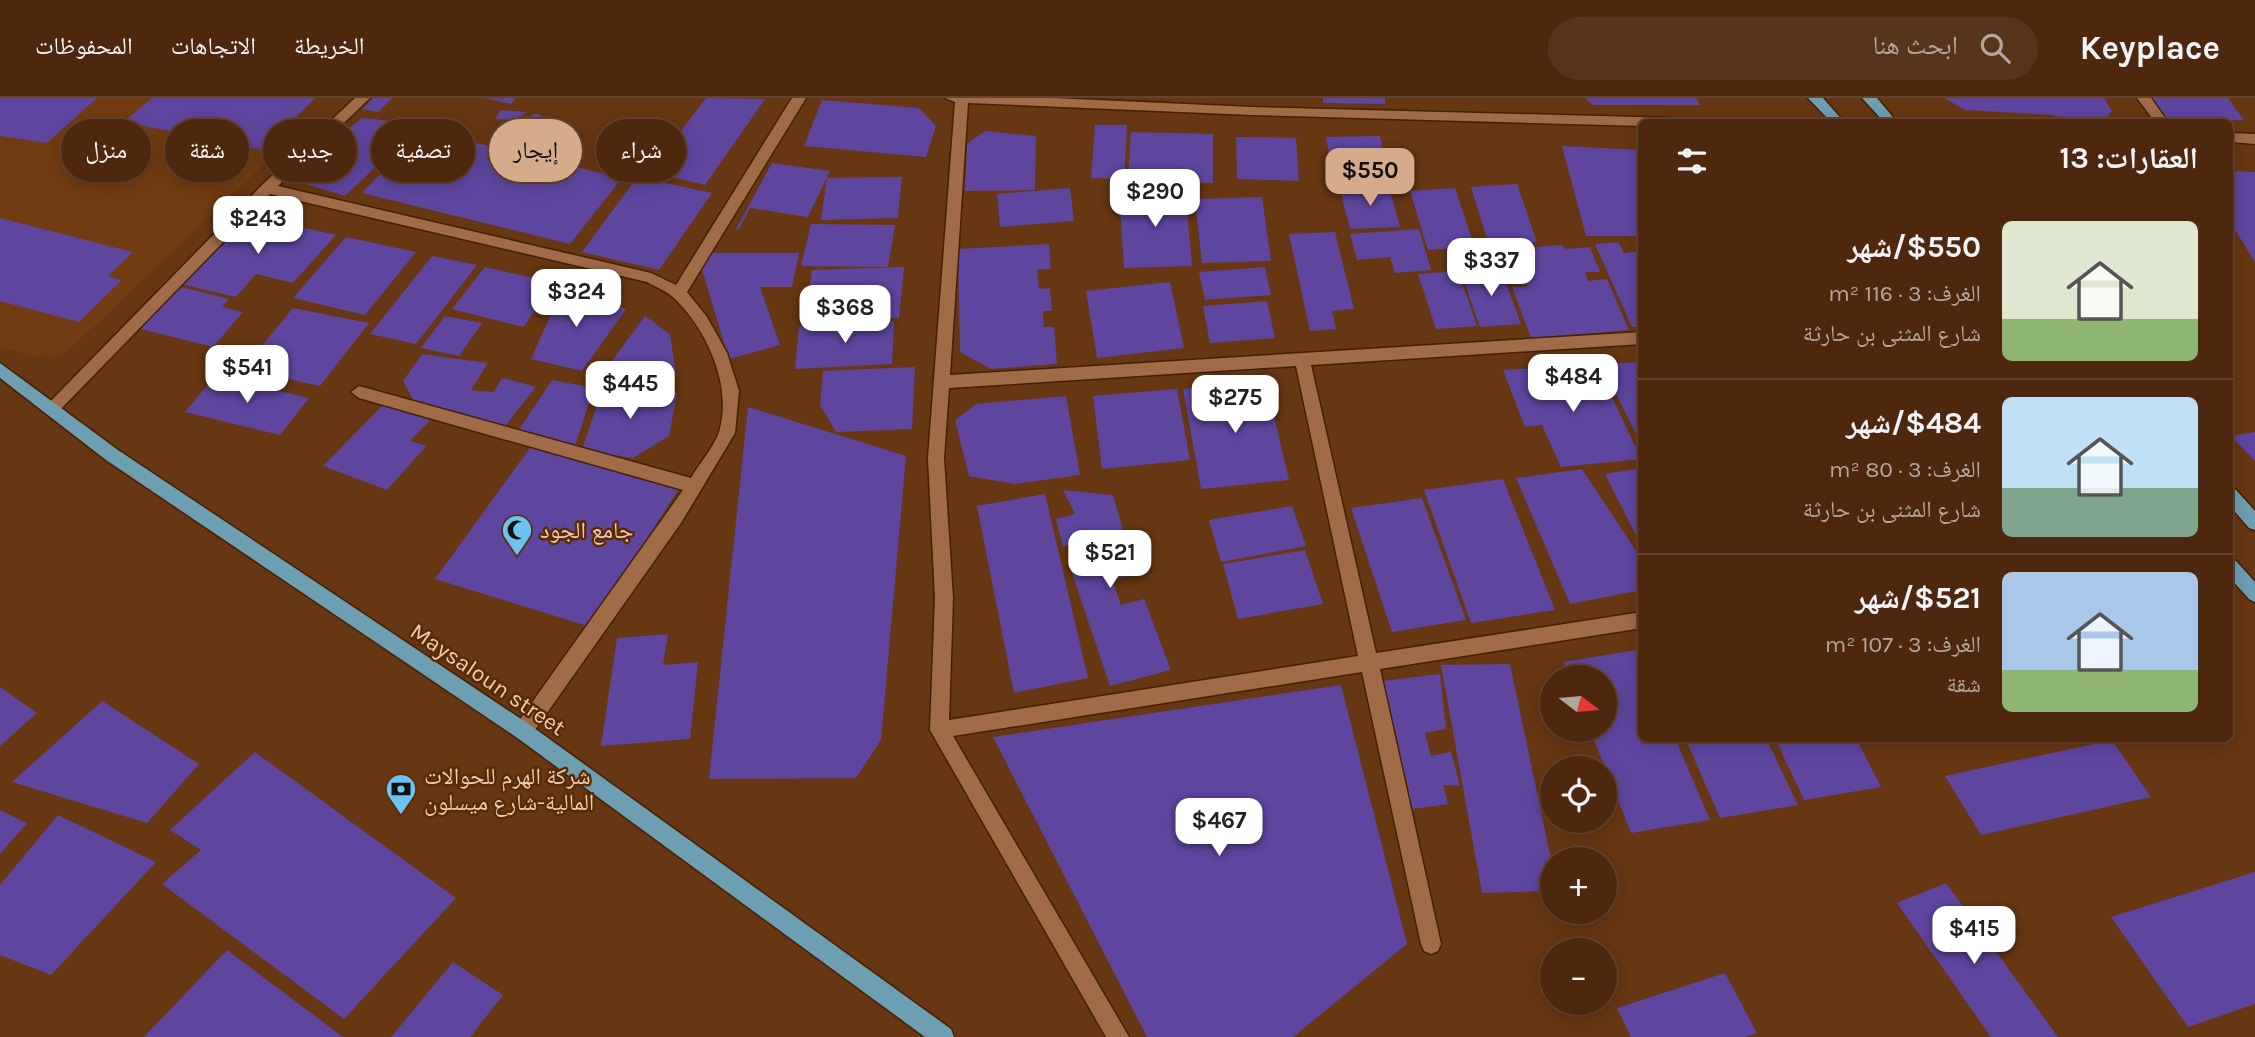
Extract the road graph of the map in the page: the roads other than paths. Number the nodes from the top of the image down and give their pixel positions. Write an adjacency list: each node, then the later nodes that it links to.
1 (363, 98): 14 (street)
2 (799, 98): 15 (street)
3 (1815, 98): 8 (main road)
4 (1869, 98): 9 (main road)
5 (2144, 98): 10 (street)
6 (957, 99): 7 (street); 19 (street)
7 (1255, 105): 11 (street)
8 (1835, 119)
9 (1888, 119)
10 (2160, 119)
11 (1638, 121)
12 (2233, 138): 13 (street)
13 (2255, 139)
14 (267, 188): 15 (street); 21 (street)
15 (678, 293): 22 (street)
16 (1638, 338): 17 (street)
17 (1302, 359): 19 (street); 28 (street)
18 (0, 369): 21 (main road, Maysaloun street)
19 (940, 382): 29 (street)
20 (359, 392): 22 (street)
21 (50, 410): 30 (main road, Maysaloun street)
22 (695, 485): 30 (street)
23 (2233, 498): 24 (main road)
24 (2252, 517)
25 (2233, 569): 26 (main road)
26 (2255, 594)
27 (1638, 621): 28 (street)
28 (1370, 664): 29 (street); 31 (street)
29 (939, 730): 33 (street)
30 (523, 731): 32 (main road, Maysaloun street)
31 (1431, 944)
32 (943, 1037)
33 (1118, 1037)

